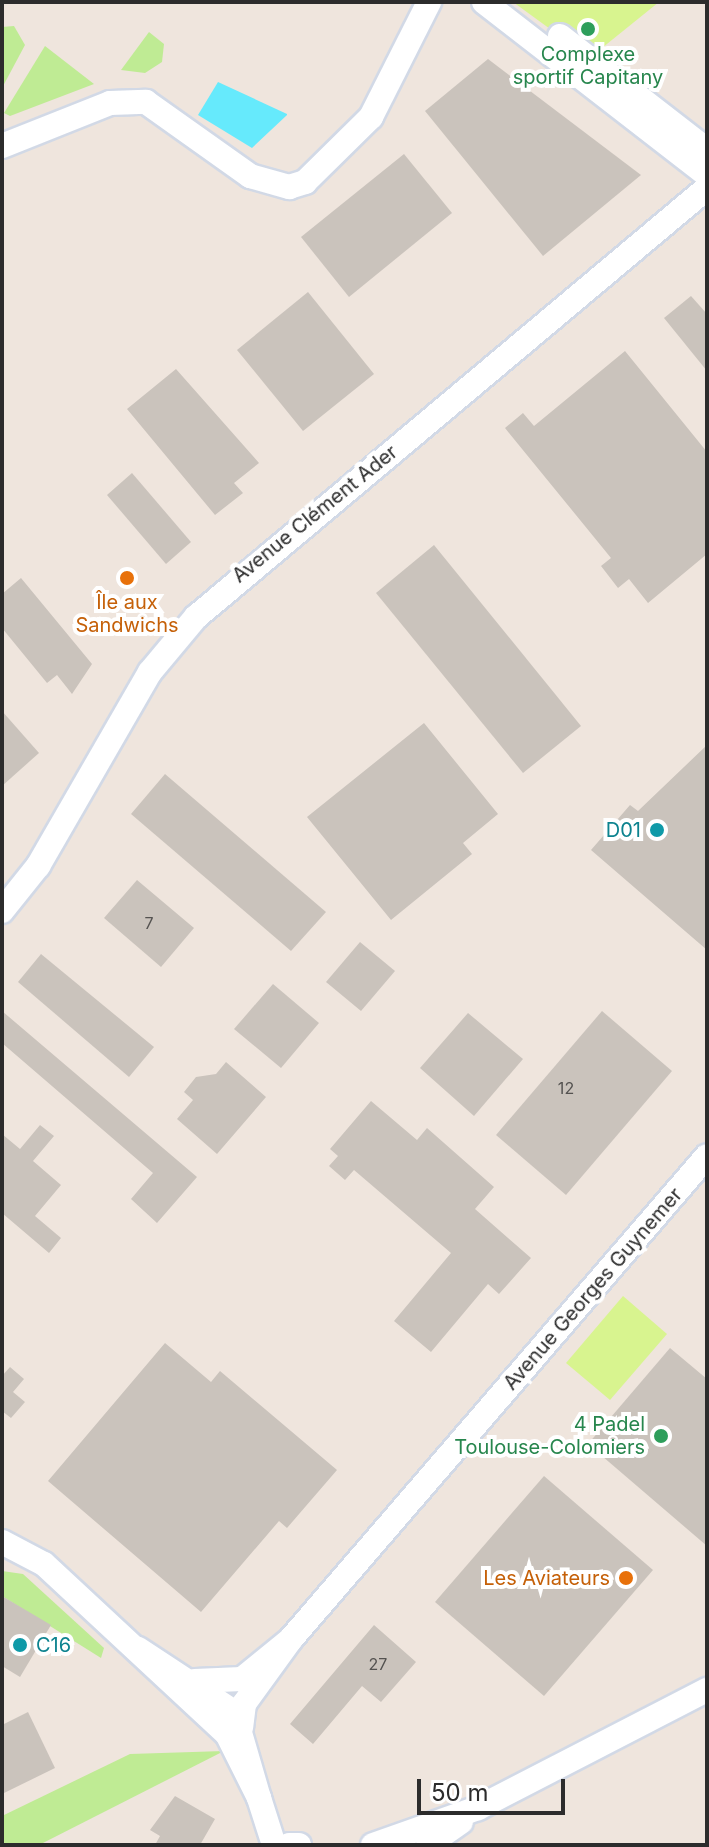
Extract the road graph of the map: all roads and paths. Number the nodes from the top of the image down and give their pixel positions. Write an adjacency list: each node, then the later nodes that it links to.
1 (429, 2): 4 (street)
2 (484, 2): 6 (street)
3 (513, 2): 5 (street)
4 (2, 146)
5 (707, 150)
6 (707, 175)
7 (707, 188): 8 (street, Avenue Clément Ader)
8 (2, 911)
9 (707, 1156): 11 (street, Avenue Georges Guynemer)
10 (2, 1542): 13 (street)
11 (291, 1639): 12 (street, Avenue Georges Guynemer); 15 (street, Avenue Georges Guynemer)
12 (242, 1679): 13 (street); 15 (street, Avenue Georges Guynemer)
13 (186, 1686): 15 (street)
14 (707, 1690): 16 (street)
15 (232, 1715): 17 (street)
16 (478, 1808): 20 (street); 21 (street)
17 (274, 1845)
18 (289, 1845): 19 (street)
19 (299, 1845)
20 (373, 1845)
21 (428, 1845)

